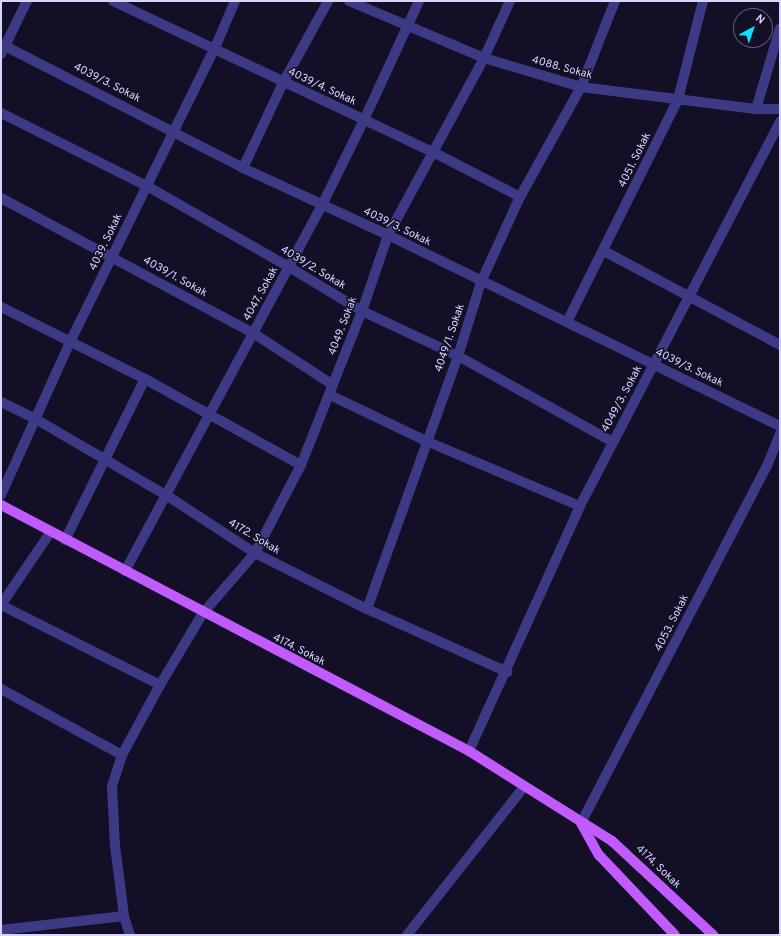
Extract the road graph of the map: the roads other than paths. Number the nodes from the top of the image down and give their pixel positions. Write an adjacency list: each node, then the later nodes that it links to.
1 (27, 1): 12 (street)
2 (113, 1): 13 (street, 4039/4. Sokak)
3 (235, 1): 13 (street, 4039. Sokak)
4 (328, 1): 15 (street)
5 (349, 1): 10 (street, 4088. Sokak)
6 (418, 1): 10 (street, 4047. Sokak)
7 (510, 1): 14 (street, 4049. Sokak)
8 (615, 1): 16 (street, 4049/1. Sokak)
9 (703, 1): 17 (street, 4051. Sokak)
10 (406, 27): 14 (street, 4088. Sokak); 21 (street, 4047. Sokak)
11 (780, 28): 18 (street)
12 (3, 50): 23 (street, 4039/3. Sokak)
13 (214, 50): 15 (street, 4039/4. Sokak); 23 (street, 4039. Sokak)
14 (484, 58): 16 (street, 4088. Sokak); 24 (street, 4049. Sokak)
15 (283, 83): 21 (street, 4039/4. Sokak); 25 (street)
16 (581, 87): 17 (street, 4088. Sokak); 27 (street, 4049/1. Sokak)
17 (678, 99): 18 (street, 4088. Sokak); 31 (street, 4051. Sokak)
18 (756, 109): 19 (street, 4088. Sokak)
19 (780, 109)
20 (1, 113): 26 (street, 4039/2. Sokak)
21 (364, 120): 24 (street, 4039/4. Sokak); 29 (street, 4047. Sokak)
22 (780, 122): 35 (street, 4049/3. Sokak)
23 (174, 131): 25 (street, 4039/3. Sokak); 26 (street, 4039. Sokak)
24 (433, 152): 27 (street, 4039/4. Sokak); 30 (street, 4049. Sokak)
25 (244, 168): 29 (street, 4039/3. Sokak)
26 (147, 186): 32 (street, 4039. Sokak); 33 (street, 4039/2. Sokak)
27 (520, 197): 34 (street, 4049/1. Sokak)
28 (1, 198): 32 (street, 4039/1. Sokak)
29 (322, 205): 30 (street, 4039/3. Sokak); 33 (street, 4047. Sokak)
30 (388, 235): 34 (street, 4039/3. Sokak); 37 (street, 4049. Sokak)
31 (604, 251): 35 (street); 38 (street, 4051. Sokak)
32 (112, 257): 39 (street, 4039/1. Sokak); 40 (street, 4039. Sokak)
33 (289, 266): 37 (street, 4039/2. Sokak); 39 (street, 4047. Sokak)
34 (481, 282): 38 (street, 4039/3. Sokak); 42 (street, 4049/1. Sokak)
35 (689, 296): 41 (street); 43 (street, 4049/3. Sokak)
36 (1, 308): 40 (street)
37 (362, 312): 42 (street, 4039/2. Sokak); 45 (street, 4049. Sokak)
38 (567, 322): 43 (street, 4039/3. Sokak)
39 (253, 333): 45 (street, 4039/1. Sokak); 47 (street, 4047. Sokak)
40 (71, 340): 44 (street); 48 (street, 4039. Sokak)
41 (780, 345)
42 (458, 356): 51 (street, 4049/1. Sokak); 52 (street, 4039/2. Sokak)
43 (655, 364): 49 (street, 4039/3. Sokak); 52 (street, 4049/3. Sokak)
44 (146, 378): 47 (street); 53 (street)
45 (332, 390): 51 (street, 4039/1. Sokak); 54 (street, 4049. Sokak)
46 (1, 402): 48 (street, 4172. Sokak)
47 (208, 413): 54 (street); 56 (street, 4047. Sokak)
48 (34, 418): 53 (street, 4172. Sokak); 55 (street, 4039. Sokak)
49 (780, 426)
50 (780, 433): 72 (street, 4053. Sokak)
51 (426, 441): 58 (street, 4039/1. Sokak); 64 (street, 4049/1. Sokak)
52 (613, 442): 58 (street, 4049/3. Sokak)
53 (106, 460): 56 (street, 4172. Sokak); 60 (street)
54 (301, 465): 61 (street, 4049. Sokak)
55 (1, 494)
56 (166, 495): 61 (street, 4172. Sokak); 62 (street, 4047. Sokak)
57 (1, 505): 59 (main road, 4174. Sokak)
58 (580, 506): 66 (street, 4049/3. Sokak)
59 (50, 533): 60 (main road, 4174. Sokak); 63 (street)
60 (65, 540): 62 (main road, 4174. Sokak)
61 (255, 553): 64 (street, 4172. Sokak); 65 (street, 4049. Sokak)
62 (125, 571): 65 (main road, 4174. Sokak)
63 (1, 605): 67 (street)
64 (367, 609): 66 (street, 4172. Sokak)
65 (203, 613): 67 (street, 4049. Sokak); 69 (main road, 4174. Sokak)
66 (506, 672): 69 (street, 4049/3. Sokak)
67 (160, 685): 70 (street, 4049. Sokak)
68 (1, 689): 70 (street)
69 (469, 751): 71 (main road, 4174. Sokak)
70 (122, 755): 73 (street, 4049. Sokak)
71 (524, 787): 72 (main road, 4174. Sokak); 76 (street)
72 (581, 823): 77 (main road, 4174. Sokak); 78 (main road, 4174. Sokak)
73 (124, 916): 74 (street); 75 (street, 4049. Sokak)
74 (1, 930)
75 (130, 935)
76 (407, 935)
77 (675, 935)
78 (713, 935)

